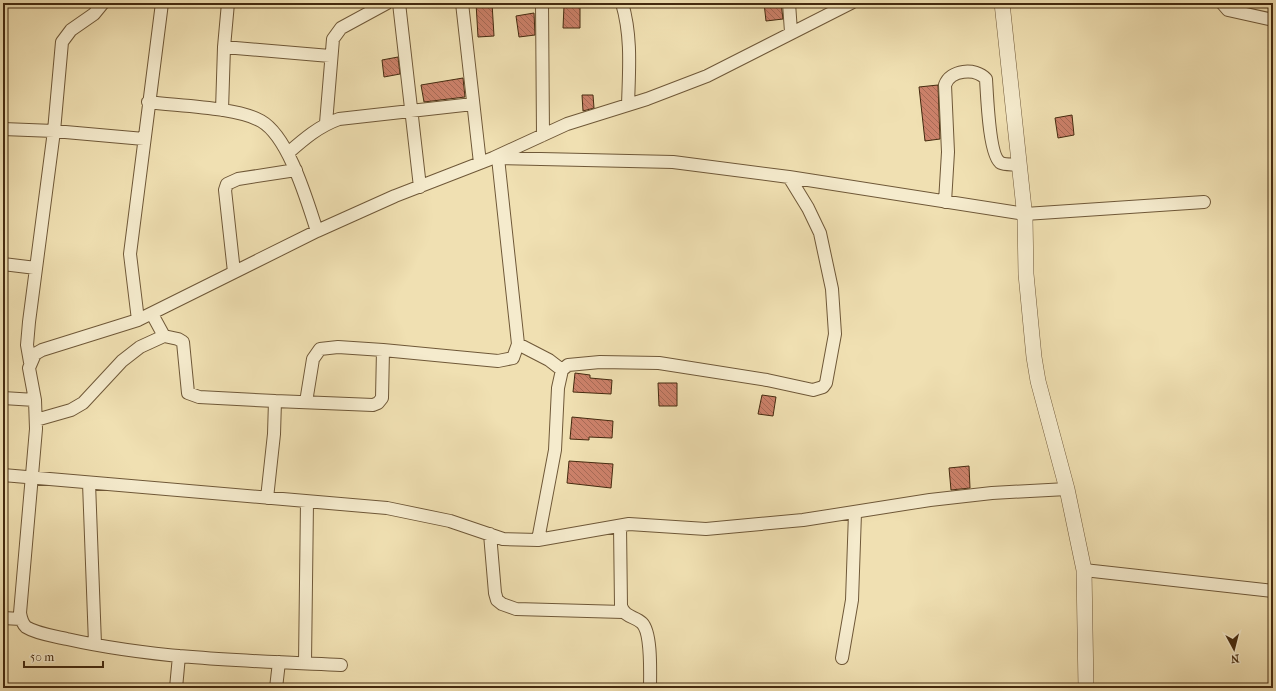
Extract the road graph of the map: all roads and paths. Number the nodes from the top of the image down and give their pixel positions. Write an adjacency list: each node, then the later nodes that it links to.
1 (103, 3): 24 (street)
2 (162, 3): 17 (street)
3 (228, 3): 15 (street)
4 (387, 3): 16 (street)
5 (399, 3): 21 (street)
6 (462, 3): 18 (street)
7 (542, 3): 25 (street)
8 (622, 3): 19 (street)
9 (789, 3): 14 (street)
10 (851, 3): 14 (street)
11 (1002, 3): 30 (street)
12 (1222, 3): 13 (street)
13 (1273, 20)
14 (791, 32): 19 (street)
15 (224, 46): 16 (street); 20 (street)
16 (330, 56): 22 (street)
17 (148, 102): 20 (street); 26 (street)
18 (474, 104): 21 (street); 29 (street)
19 (628, 105): 25 (street)
20 (222, 110): 27 (street)
21 (412, 110): 22 (street); 33 (street)
22 (326, 123): 27 (street)
23 (3, 128): 24 (street)
24 (54, 131): 26 (street); 39 (street)
25 (543, 135): 28 (street)
26 (144, 139): 42 (street)
27 (288, 153): 31 (street)
28 (496, 158): 29 (street); 32 (street); 44 (street)
29 (480, 163): 33 (street)
30 (1019, 165): 34 (street); 36 (street)
31 (296, 170): 37 (street); 40 (street)
32 (789, 177): 34 (street); 47 (street)
33 (420, 187): 37 (street)
34 (945, 202): 36 (street)
35 (1204, 202): 36 (street)
36 (1025, 214): 56 (street)
37 (317, 231): 40 (street)
38 (3, 264): 39 (street)
39 (36, 268): 46 (street)
40 (234, 272): 41 (street)
41 (152, 314): 42 (street); 43 (street)
42 (138, 320): 46 (street)
43 (164, 336): 50 (street); 52 (street)
44 (518, 344): 45 (street); 47 (street)
45 (383, 350): 51 (street); 51 (street)
46 (30, 362): 49 (street)
47 (562, 370): 62 (street)
48 (3, 398): 49 (street)
49 (35, 400): 52 (street)
50 (275, 401): 51 (street); 57 (street)
51 (306, 402)
52 (36, 420): 54 (street)
53 (3, 475): 54 (street)
54 (32, 476): 55 (street); 67 (street)
55 (89, 483): 57 (street); 68 (street)
56 (1066, 488): 59 (street); 63 (street)
57 (267, 498): 58 (street)
58 (307, 502): 61 (street); 72 (street)
59 (856, 512): 60 (street); 70 (street)
60 (620, 526): 62 (street); 65 (street)
61 (490, 534): 62 (street); 65 (street)
62 (538, 540)
63 (1084, 570): 64 (street); 77 (street)
64 (1273, 591)
65 (623, 612): 76 (street)
66 (3, 618): 67 (street)
67 (21, 619): 68 (street)
68 (95, 644): 69 (street)
69 (179, 656): 71 (street); 74 (street)
70 (842, 658)
71 (278, 662): 72 (street); 75 (street)
72 (305, 663): 73 (street)
73 (341, 665)
74 (176, 688)
75 (276, 688)
76 (650, 688)
77 (1086, 688)

